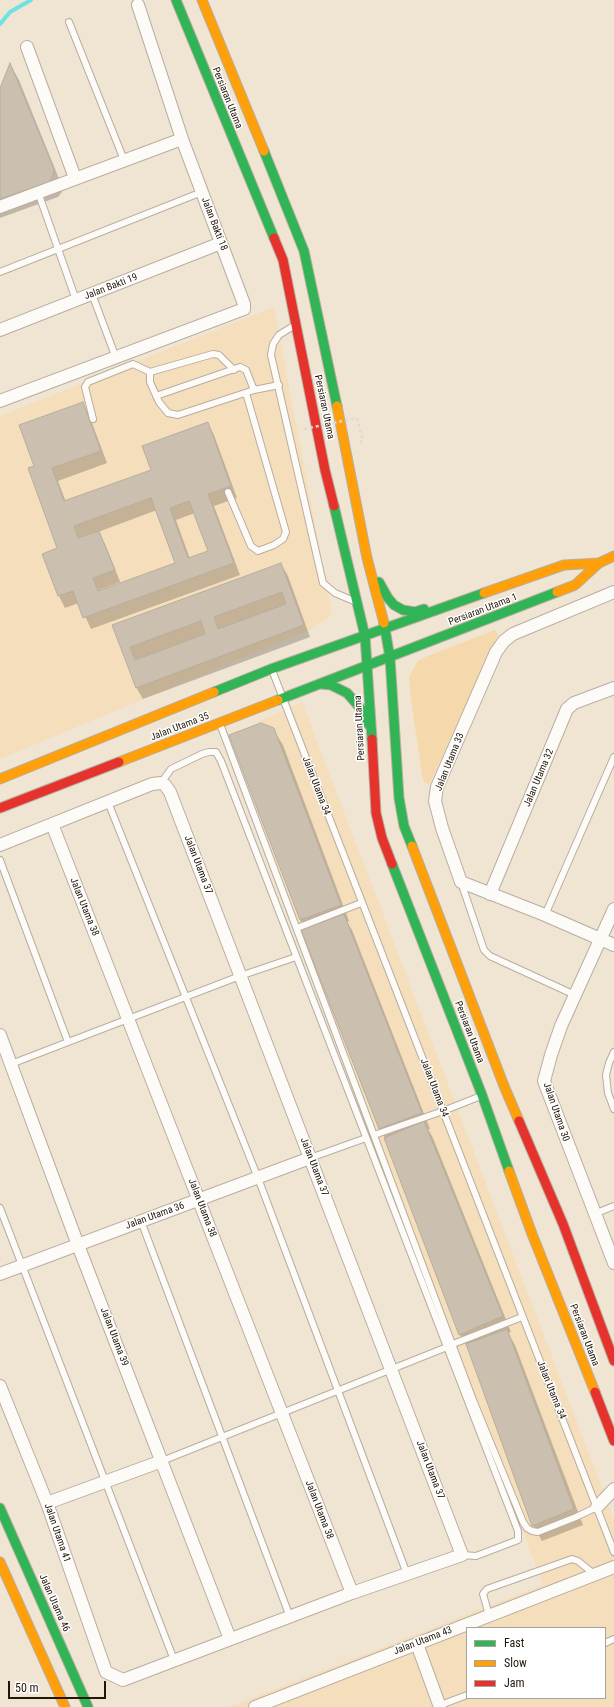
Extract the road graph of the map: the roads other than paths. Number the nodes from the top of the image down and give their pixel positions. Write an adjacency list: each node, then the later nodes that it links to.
1 (176, 0): 17 (street, Persiaran Utama)
2 (202, 0): 30 (street, Persiaran Utama)
3 (138, 5): 6 (street, Jalan Bakti 18)
4 (69, 22): 7 (lane)
5 (27, 47): 8 (street)
6 (182, 139): 7 (street); 10 (street, Jalan Bakti 18)
7 (124, 160): 8 (street)
8 (75, 178): 9 (street)
9 (38, 192): 11 (street); 13 (lane)
10 (202, 192): 12 (street, Jalan Bakti 18); 13 (lane)
11 (0, 207)
12 (222, 243): 15 (street, Jalan Bakti 19); 19 (street, Jalan Bakti 18)
13 (57, 249): 14 (lane); 16 (lane)
14 (0, 272)
15 (92, 294): 16 (street, Jalan Bakti 19); 19 (lane)
16 (76, 300): 18 (street, Jalan Bakti 19)
17 (295, 325): 22 (lane); 34 (street, Persiaran Utama)
18 (0, 330)
19 (116, 358): 26 (street)
20 (234, 370): 21 (lane); 23 (lane); 25 (lane)
21 (150, 372): 25 (lane); 27 (lane)
22 (279, 385): 23 (lane); 34 (lane)
23 (254, 390): 24 (lane)
24 (246, 393): 25 (lane); 28 (lane)
25 (156, 396)
26 (0, 401)
27 (93, 419)
28 (228, 492)
29 (614, 556): 31 (street, Persiaran Utama 1)
30 (367, 558): 33 (street); 35 (street, Persiaran Utama)
31 (598, 563): 33 (street, Persiaran Utama 1); 37 (street, Persiaran Utama 1)
32 (614, 592): 53 (street, Jalan Utama 33)
33 (480, 595): 35 (street, Persiaran Utama 1)
34 (358, 602): 36 (street, Persiaran Utama)
35 (386, 628): 36 (street, Persiaran Utama 1); 37 (street, Persiaran Utama)
36 (365, 636): 38 (street, Persiaran Utama); 39 (street, Jalan Utama 35)
37 (390, 658): 38 (street, Persiaran Utama 1); 88 (street, Persiaran Utama)
38 (368, 666): 40 (street, Jalan Utama 35); 44 (street, Persiaran Utama)
39 (271, 669): 42 (lane, Jalan Utama 34); 46 (street, Jalan Utama 35)
40 (321, 684): 42 (street, Jalan Utama 35); 44 (street)
41 (614, 688): 54 (street, Jalan Utama 32)
42 (283, 699): 43 (street, Jalan Utama 35); 55 (lane, Jalan Utama 34)
43 (220, 724): 49 (street, Jalan Utama 35); 58 (lane)
44 (371, 730): 70 (street, Persiaran Utama)
45 (614, 757): 57 (lane)
46 (0, 779)
47 (161, 783): 48 (street); 61 (lane); 62 (street, Jalan Utama 37)
48 (108, 802): 50 (street); 64 (lane)
49 (0, 808)
50 (52, 824): 51 (street); 65 (street, Jalan Utama 38)
51 (0, 845)
52 (0, 860): 67 (lane)
53 (461, 882): 54 (street); 63 (lane, Jalan Utama 33)
54 (490, 894): 57 (street)
55 (361, 903): 58 (lane); 72 (lane, Jalan Utama 34)
56 (614, 909): 59 (street, Jalan Utama 30)
57 (544, 915): 59 (street)
58 (297, 928): 73 (lane)
59 (600, 940): 60 (street); 63 (street, Jalan Utama 30)
60 (614, 946)
61 (296, 957): 62 (lane); 74 (lane)
62 (240, 976): 64 (lane); 75 (street, Jalan Utama 37)
63 (575, 995): 80 (street, Jalan Utama 30)
64 (185, 997): 65 (lane); 76 (lane)
65 (129, 1019): 67 (lane); 77 (street, Jalan Utama 38)
66 (0, 1035): 69 (street, Jalan Utama 39)
67 (68, 1042): 69 (lane)
68 (614, 1052): 71 (lane)
69 (6, 1066): 82 (street, Jalan Utama 39)
70 (482, 1095): 72 (lane); 94 (street, Persiaran Utama)
71 (614, 1109)
72 (443, 1111): 73 (lane); 86 (lane, Jalan Utama 34)
73 (374, 1135): 87 (lane)
74 (366, 1138): 75 (lane); 87 (lane)
75 (310, 1158): 76 (street, Jalan Utama 36); 89 (street, Jalan Utama 37)
76 (258, 1178): 77 (street, Jalan Utama 36); 91 (lane)
77 (199, 1200): 81 (street, Jalan Utama 36); 92 (street, Jalan Utama 38)
78 (614, 1206): 80 (lane)
79 (0, 1208): 84 (lane)
80 (594, 1214): 83 (street, Jalan Utama 30)
81 (141, 1221): 82 (street, Jalan Utama 36); 93 (lane)
82 (78, 1245): 84 (street, Jalan Utama 36); 95 (street, Jalan Utama 39)
83 (614, 1264)
84 (21, 1266): 85 (street, Jalan Utama 36); 96 (lane)
85 (0, 1274)
86 (522, 1317): 87 (lane); 99 (lane, Jalan Utama 34)
87 (450, 1346): 89 (lane); 99 (lane); 102 (lane)
88 (614, 1360)
89 (392, 1369): 91 (lane); 102 (street, Jalan Utama 37)
90 (0, 1386): 98 (street, Jalan Utama 41)
91 (337, 1390): 92 (lane); 105 (lane)
92 (281, 1413): 93 (lane); 107 (street, Jalan Utama 38)
93 (222, 1437): 95 (lane); 109 (lane)
94 (614, 1442)
95 (162, 1461): 96 (street); 110 (street, Jalan Utama 39)
96 (105, 1481): 98 (street); 112 (lane)
97 (614, 1489): 99 (street)
98 (47, 1503): 112 (street, Jalan Utama 41)
99 (597, 1507): 101 (lane, Jalan Utama 34)
100 (0, 1508): 115 (street, Jalan Utama 46)
101 (614, 1552)
102 (462, 1555): 105 (street)
103 (0, 1562): 114 (street)
104 (614, 1567): 106 (street, Jalan Utama 43)
105 (407, 1574): 107 (street)
106 (594, 1574): 108 (street, Jalan Utama 43); 108 (lane)
107 (352, 1593): 109 (street)
108 (489, 1615): 111 (street, Jalan Utama 43)
109 (290, 1617): 110 (street)
110 (230, 1640): 112 (street)
111 (417, 1644): 116 (street, Jalan Utama 43); 117 (street)
112 (174, 1660)
113 (466, 1695): 117 (lane)
114 (65, 1707)
115 (88, 1707)
116 (255, 1707)
117 (439, 1707)

